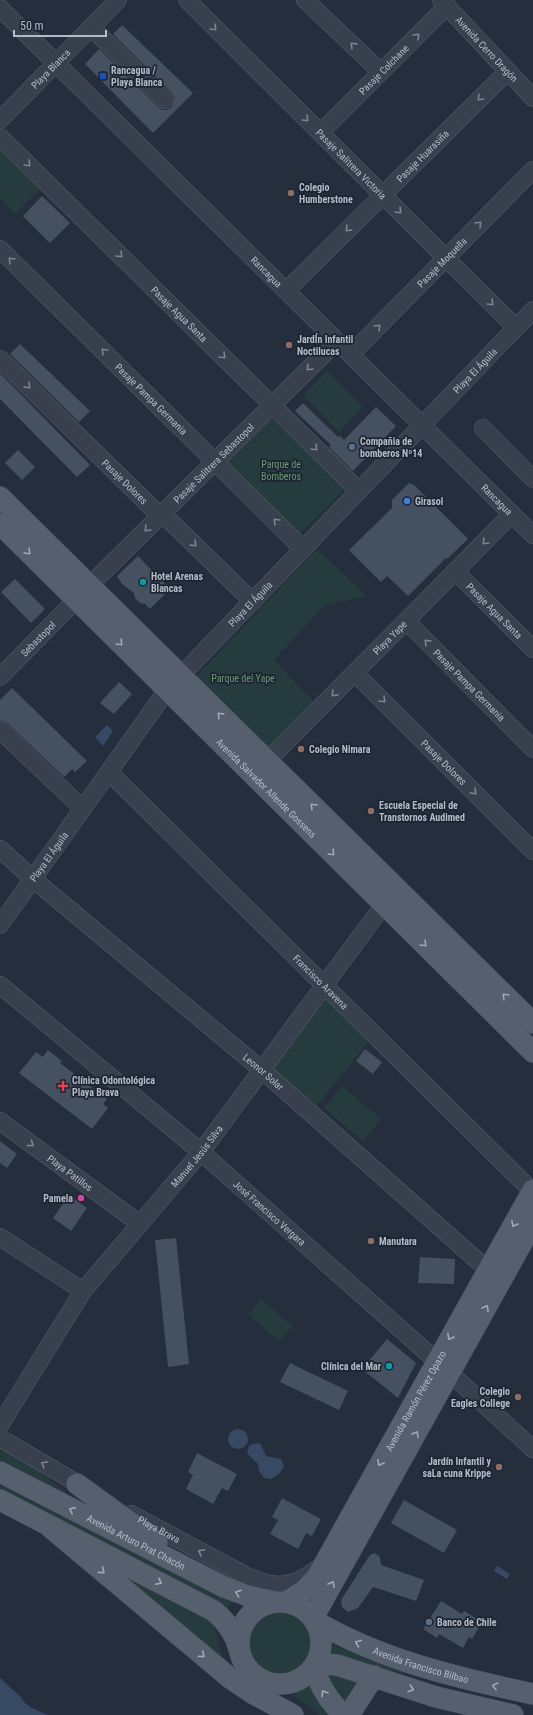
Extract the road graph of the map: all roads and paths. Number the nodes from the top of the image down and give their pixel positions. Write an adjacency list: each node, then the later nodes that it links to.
1 (118, 0): 6 (street, Playa Blanca)
2 (187, 0): 13 (street, Pasaje Salitrera Victoria, one-way to 13)
3 (305, 0): 9 (street, one-way to 3)
4 (444, 3): 8 (street, Avenida Cerro Dragón); 9 (street, Pasaje Colchane, one-way to 4)
5 (0, 8): 7 (street, Rancagua)
6 (91, 28): 7 (street, Playa Blanca); 11 (street)
7 (56, 63): 12 (street, Playa Blanca); 19 (street, Rancagua)
8 (508, 71): 10 (street, Avenida Cerro Dragón); 16 (street, Pasaje Huarasiña, one-way to 16)
9 (381, 72): 13 (street, Pasaje Colchane)
10 (533, 98)
11 (165, 100)
12 (0, 120)
13 (320, 133): 16 (street, Pasaje Salitrera Victoria)
14 (0, 136): 25 (street, Pasaje Agua Santa, one-way to 25)
15 (533, 170): 18 (street, Pasaje Moquella, one-way to 15)
16 (383, 195): 18 (street, Pasaje Salitrera Victoria, one-way to 18); 19 (street, Pasaje Huarasiña, one-way to 19)
17 (0, 249): 28 (street, Pasaje Pampa Germania, one-way to 17)
18 (446, 258): 21 (street, Pasaje Salitrera Victoria, one-way to 21); 23 (street, Pasaje Moquella, one-way to 18)
19 (286, 291): 22 (street, Rancagua)
20 (533, 310): 21 (street, Playa El Águila)
21 (516, 328): 26 (street, Playa El Águila)
22 (337, 341): 23 (street, Rancagua); 25 (street, Pasaje Salitrera Sebastopol, one-way to 25)
23 (351, 354): 26 (street, Rancagua)
24 (0, 358): 33 (street, Pasaje Dolores, one-way to 33)
25 (272, 405): 28 (street, Pasaje Salitrera Sebastopol); 30 (street, Pasaje Agua Santa, one-way to 30)
26 (422, 425): 30 (street, Playa El Águila); 32 (street, Rancagua)
27 (483, 428): 29 (street)
28 (215, 462): 33 (street, Pasaje Salitrera Sebastopol); 36 (street, Pasaje Pampa Germania, one-way to 28)
29 (533, 479)
30 (359, 491): 36 (street, Playa El Águila)
31 (0, 497): 38 (main road, Avenida Salvador Allende Gossens)
32 (512, 514): 35 (street, Rancagua); 37 (street, Playa Yape, one-way to 37)
33 (161, 515): 38 (street, Pasaje Salitrera Sebastopol, one-way to 38); 39 (street, Pasaje Dolores, one-way to 39)
34 (0, 524): 38 (main road, Avenida Salvador Allende Gossens, one-way to 38)
35 (533, 535)
36 (303, 549): 39 (street, Playa El Águila)
37 (456, 571): 40 (street, Playa Yape); 41 (street, Pasaje Agua Santa)
38 (83, 593): 43 (street, Sebastopol); 44 (main road, Avenida Salvador Allende Gossens)
39 (253, 602): 44 (street, Playa El Águila)
40 (406, 621): 42 (street, Playa Yape); 46 (street, Pasaje Pampa Germania, one-way to 40)
41 (533, 649)
42 (355, 673): 47 (street, Playa Yape, one-way to 47); 51 (street, Pasaje Dolores, one-way to 51)
43 (0, 677)
44 (174, 683): 47 (main road, Avenida Salvador Allende Gossens, one-way to 44); 48 (street, Playa El Águila); 53 (main road, Avenida Salvador Allende Gossens, one-way to 53)
45 (0, 730): 49 (street)
46 (533, 749)
47 (267, 761): 53 (main road, Avenida Salvador Allende Gossens, one-way to 47)
48 (109, 772): 49 (street, Playa El Águila); 56 (street, Francisco Aravena)
49 (83, 809): 52 (street, Playa El Águila)
50 (0, 849): 52 (street, Leonor Solar)
51 (533, 851)
52 (33, 879): 54 (street, Playa El Águila); 59 (street, Leonor Solar)
53 (390, 897): 56 (street, Manuel Jesús Silva); 57 (main road, Avenida Salvador Allende Gossens, one-way to 53); 58 (main road, Avenida Salvador Allende Gossens, one-way to 58)
54 (0, 925)
55 (0, 985): 61 (street, José Francisco Vergara)
56 (325, 985): 59 (street, Manuel Jesús Silva); 62 (street, Francisco Aravena)
57 (533, 1023)
58 (533, 1052)
59 (262, 1070): 61 (street, Manuel Jesús Silva); 67 (street, Leonor Solar)
60 (0, 1121): 64 (street, Playa Patillos, one-way to 64)
61 (201, 1152): 64 (street, Manuel Jesús Silva); 69 (street, José Francisco Vergara)
62 (533, 1191): 67 (main road, Avenida Ramón Pérez Opazo, one-way to 67)
63 (533, 1223): 66 (main road, Avenida Ramón Pérez Opazo)
64 (140, 1224): 68 (street, Manuel Jesús Silva)
65 (0, 1237): 68 (street)
66 (528, 1246): 69 (main road, Avenida Ramón Pérez Opazo, one-way to 66)
67 (488, 1270): 69 (main road, Avenida Ramón Pérez Opazo, one-way to 69)
68 (83, 1291): 70 (street, Manuel Jesús Silva)
69 (444, 1367): 72 (street, José Francisco Vergara); 77 (main road, Avenida Ramón Pérez Opazo, one-way to 77); 80 (main road, Avenida Ramón Pérez Opazo, one-way to 69)
70 (0, 1426)
71 (0, 1438): 74 (street, Playa Brava, one-way to 71)
72 (533, 1449)
73 (0, 1472): 78 (main road, Avenida Arturo Prat Chacón, one-way to 73)
74 (77, 1484): 77 (street, Playa Brava, one-way to 74); 78 (main road)
75 (0, 1500): 76 (main road)
76 (51, 1528): 81 (main road, one-way to 81); 86 (main road, one-way to 86)
77 (324, 1564): 79 (main road, Avenida Ramón Pérez Opazo)
78 (198, 1574): 79 (main road, Avenida Arturo Prat Chacón, one-way to 78)
79 (281, 1602): 80 (main road, Avenida Arturo Prat Chacón); 81 (main road)
80 (314, 1619): 82 (main road); 85 (main road, Avenida Francisco Bilbao, one-way to 80)
81 (239, 1649): 84 (main road)
82 (314, 1666): 83 (main road); 84 (main road); 88 (main road, one-way to 82)
83 (374, 1676): 89 (main road); 90 (main road, one-way to 90)
84 (267, 1682): 87 (main road)
85 (533, 1694)
86 (293, 1715)
87 (309, 1715)
88 (344, 1715)
89 (349, 1715)
90 (514, 1715)

